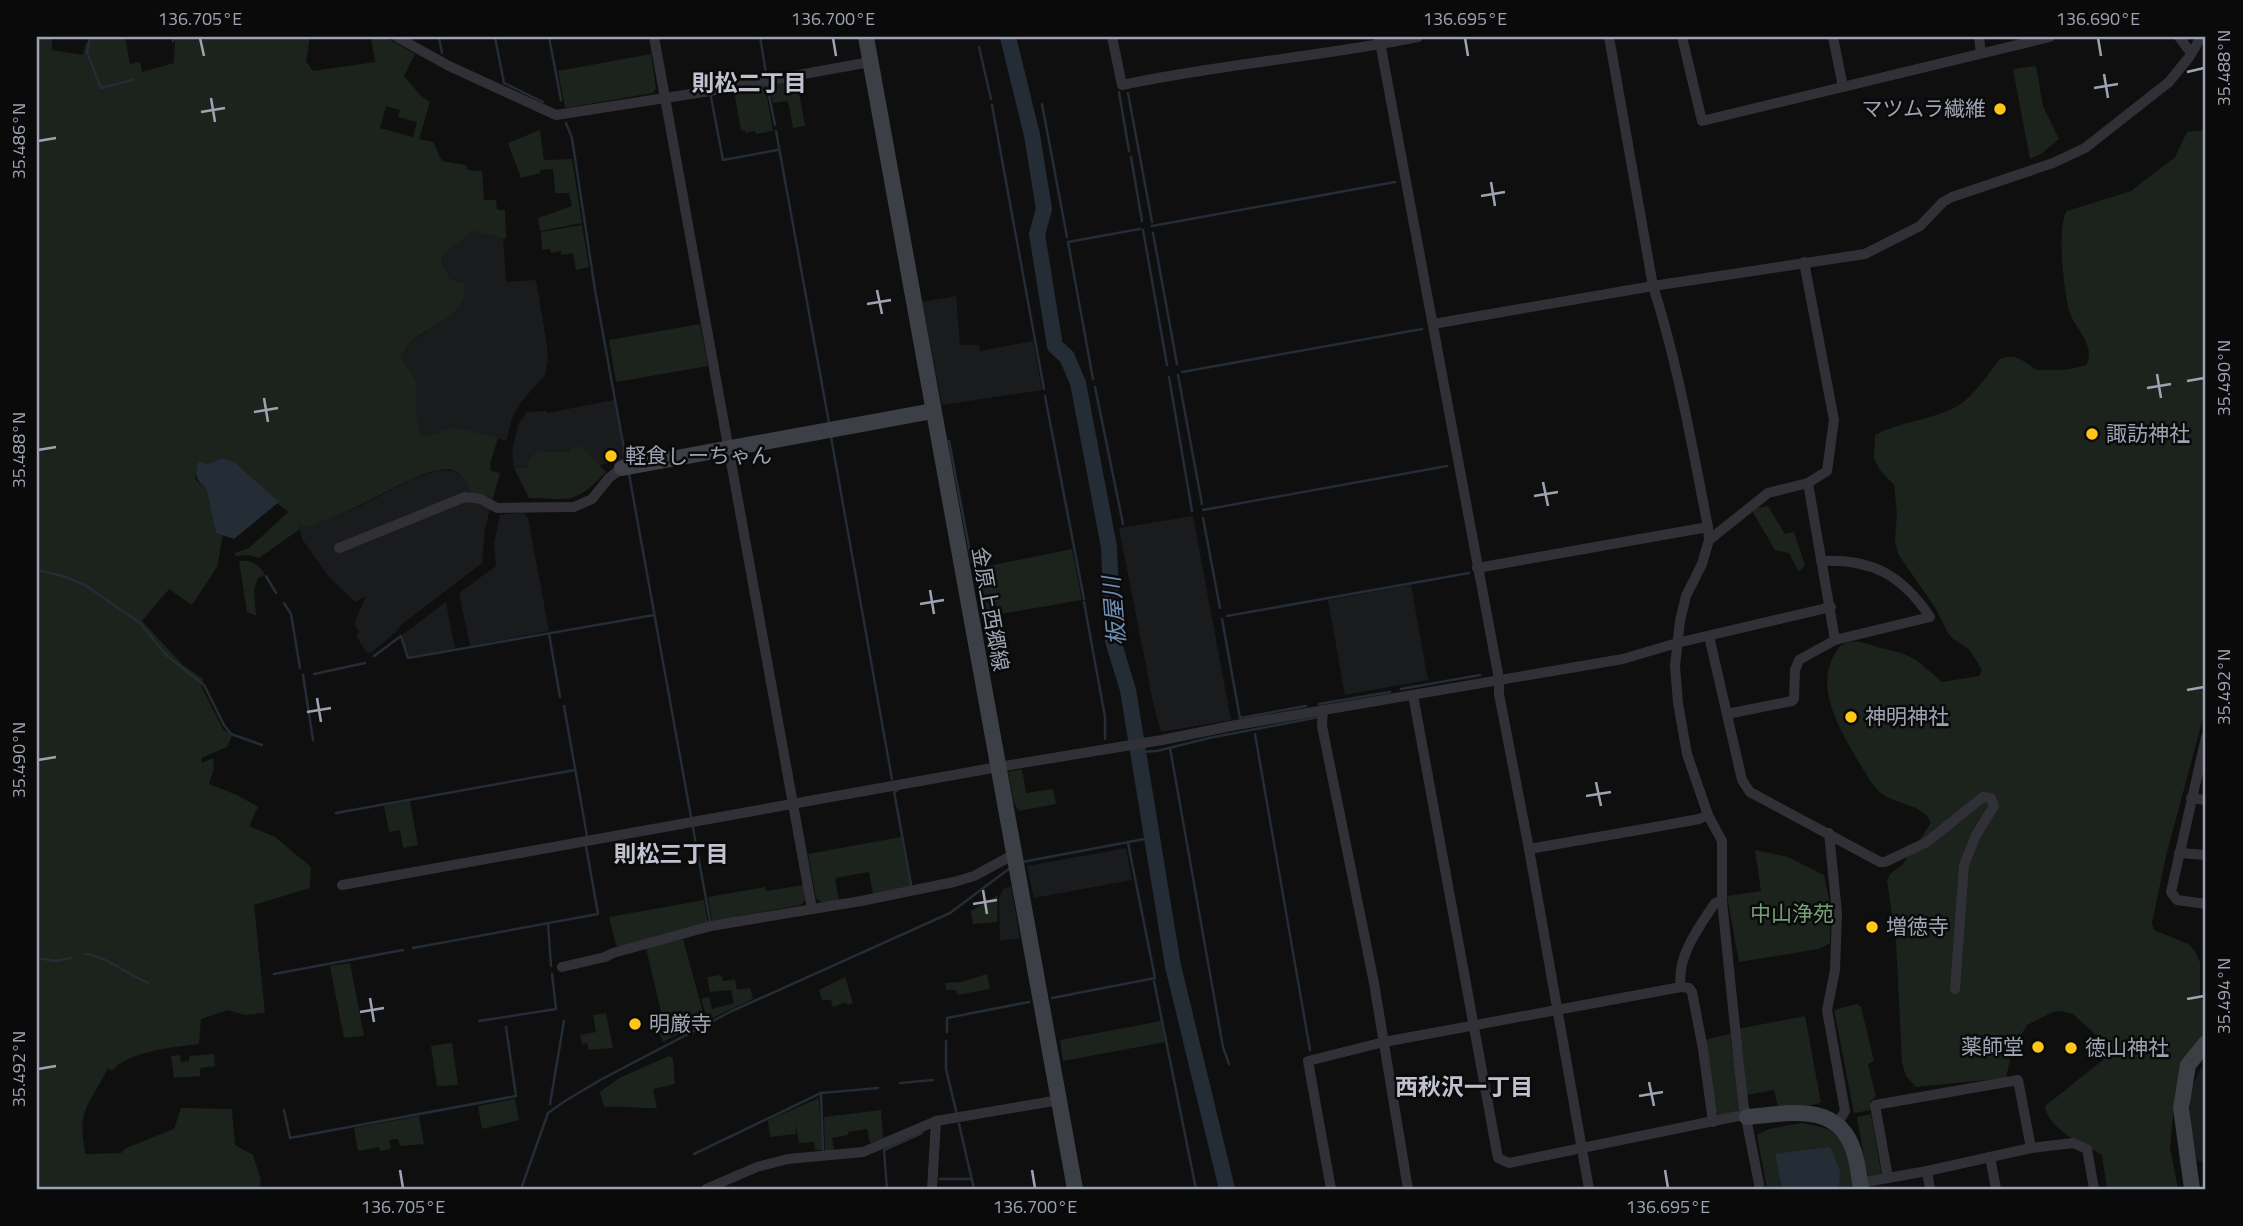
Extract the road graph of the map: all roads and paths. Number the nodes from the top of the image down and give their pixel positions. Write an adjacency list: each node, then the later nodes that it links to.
1 (397, 37): 18 (street)
2 (654, 37): 18 (street)
3 (866, 37): 16 (main road, 金原上西郷線)
4 (1112, 37): 13 (street)
5 (1418, 37): 13 (street)
6 (1609, 37): 20 (street)
7 (1682, 37): 17 (street)
8 (1833, 37): 17 (street)
9 (1979, 37): 14 (street)
10 (2050, 37): 14 (street)
11 (2179, 37): 15 (street)
12 (2201, 37): 15 (street)
13 (1380, 41): 21 (street)
14 (1982, 53): 17 (street)
15 (2191, 53): 19 (street)
16 (870, 62): 18 (street); 22 (main road, 金原上西郷線)
17 (1843, 87)
18 (665, 98): 23 (street)
19 (1804, 262): 20 (street); 25 (street)
20 (1653, 286): 21 (street); 26 (street)
21 (1433, 324): 30 (street)
22 (933, 411): 23 (main road); 41 (main road, 金原上西郷線)
23 (728, 448): 24 (main road); 44 (street)
24 (628, 467): 28 (street)
25 (1808, 483): 27 (street); 29 (street)
26 (1707, 527): 27 (street); 30 (street)
27 (1709, 540): 34 (street)
28 (339, 548)
29 (1821, 561): 31 (street); 33 (street)
30 (1477, 569): 35 (street)
31 (1831, 607): 32 (street); 33 (street)
32 (1709, 636): 34 (street); 38 (street)
33 (1835, 640): 38 (street)
34 (1676, 643): 35 (street); 45 (street)
35 (1499, 679): 36 (street); 47 (street)
36 (1413, 695): 37 (street); 59 (street)
37 (1323, 710): 41 (street); 60 (street)
38 (1727, 714): 46 (street)
39 (2206, 737): 40 (street)
40 (2204, 749): 42 (street)
41 (998, 767): 44 (street); 50 (main road, 金原上西郷線)
42 (2191, 798): 43 (street); 48 (street)
43 (2206, 800)
44 (793, 806): 51 (street); 54 (street)
45 (1708, 815): 47 (street); 52 (street)
46 (1829, 834): 57 (street); 66 (street)
47 (1529, 849): 58 (street)
48 (2179, 853): 49 (street); 53 (street)
49 (2206, 855)
50 (1014, 861): 54 (street); 62 (main road, 金原上西郷線)
51 (342, 885)
52 (1722, 901): 56 (street); 63 (street)
53 (2206, 904)
54 (812, 909): 55 (street)
55 (562, 967)
56 (1681, 987): 58 (street); 65 (street)
57 (1955, 989)
58 (1557, 1009): 59 (street); 67 (street)
59 (1473, 1026): 60 (street); 67 (street)
60 (1384, 1042): 76 (street); 77 (street)
61 (2203, 1051): 83 (main road)
62 (1059, 1100): 64 (street); 75 (main road, 金原上西郷線)
63 (1747, 1117): 65 (street); 66 (main road); 79 (street)
64 (936, 1122): 73 (street); 74 (street)
65 (1713, 1122): 67 (street)
66 (1837, 1125): 72 (main road)
67 (1582, 1147): 78 (street)
68 (2031, 1148): 69 (street); 71 (street); 82 (street)
69 (1990, 1157): 70 (street); 81 (street)
70 (1927, 1171): 71 (street); 80 (street)
71 (1888, 1178): 72 (street)
72 (1860, 1186)
73 (706, 1189)
74 (932, 1189)
75 (1075, 1189)
76 (1331, 1189)
77 (1408, 1189)
78 (1589, 1189)
79 (1760, 1189)
80 (1930, 1189)
81 (1996, 1189)
82 (2094, 1189)
83 (2192, 1189)

